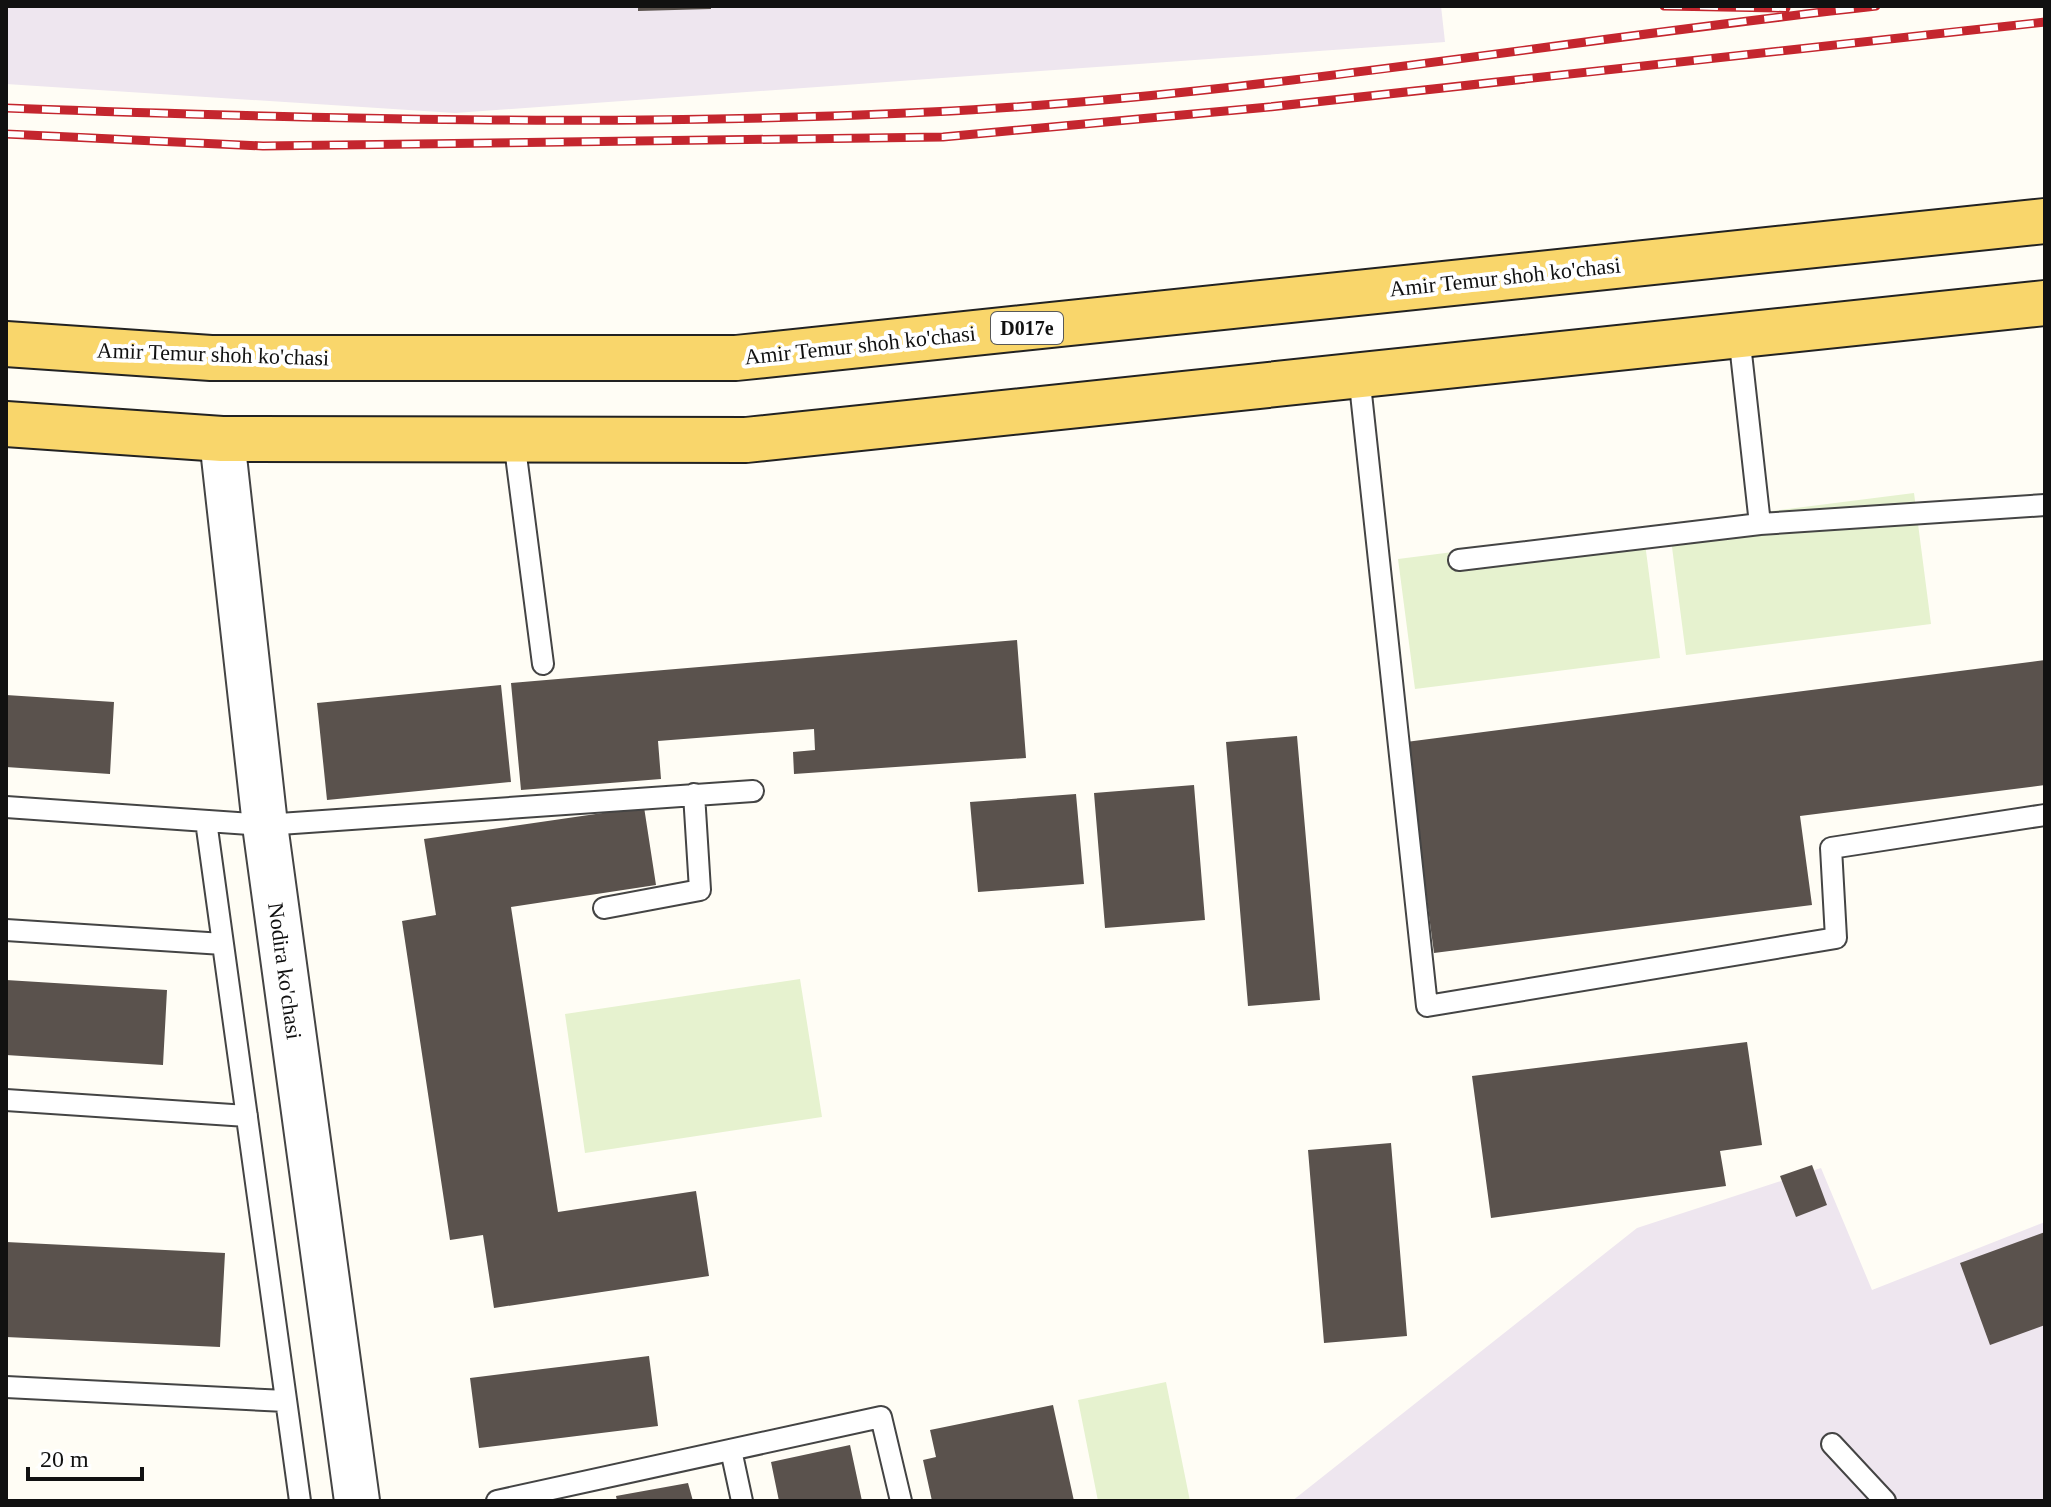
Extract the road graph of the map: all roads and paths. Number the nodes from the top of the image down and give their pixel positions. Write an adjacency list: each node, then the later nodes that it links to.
1 (2045, 221): 4 (main road, Amir Temur shoh ko'chasi / D017e)
2 (2045, 303): 3 (main road)
3 (1739, 335): 5 (main road); 10 (lane)
4 (6, 344)
5 (1359, 375): 8 (main road); 16 (lane)
6 (6, 424): 7 (main road)
7 (222, 439): 8 (main road); 18 (street, Nodira ko'chasi)
8 (514, 440): 12 (lane)
9 (2045, 505): 10 (lane)
10 (1760, 524): 11 (lane)
11 (1459, 560)
12 (543, 664)
13 (753, 791): 14 (lane)
14 (694, 794): 18 (lane); 19 (lane)
15 (6, 807): 17 (lane)
16 (2045, 815)
17 (206, 821): 18 (lane); 21 (lane)
18 (265, 825): 29 (street, Nodira ko'chasi)
19 (604, 908)
20 (6, 930): 21 (lane)
21 (223, 944): 23 (lane)
22 (6, 1100): 23 (lane)
23 (247, 1116): 25 (lane)
24 (6, 1387): 25 (lane)
25 (286, 1401): 28 (lane)
26 (1832, 1444): 33 (lane)
27 (731, 1450): 30 (lane); 31 (lane); 32 (lane)
28 (300, 1501)
29 (357, 1501)
30 (497, 1501)
31 (742, 1501)
32 (901, 1501)
33 (1885, 1501)

